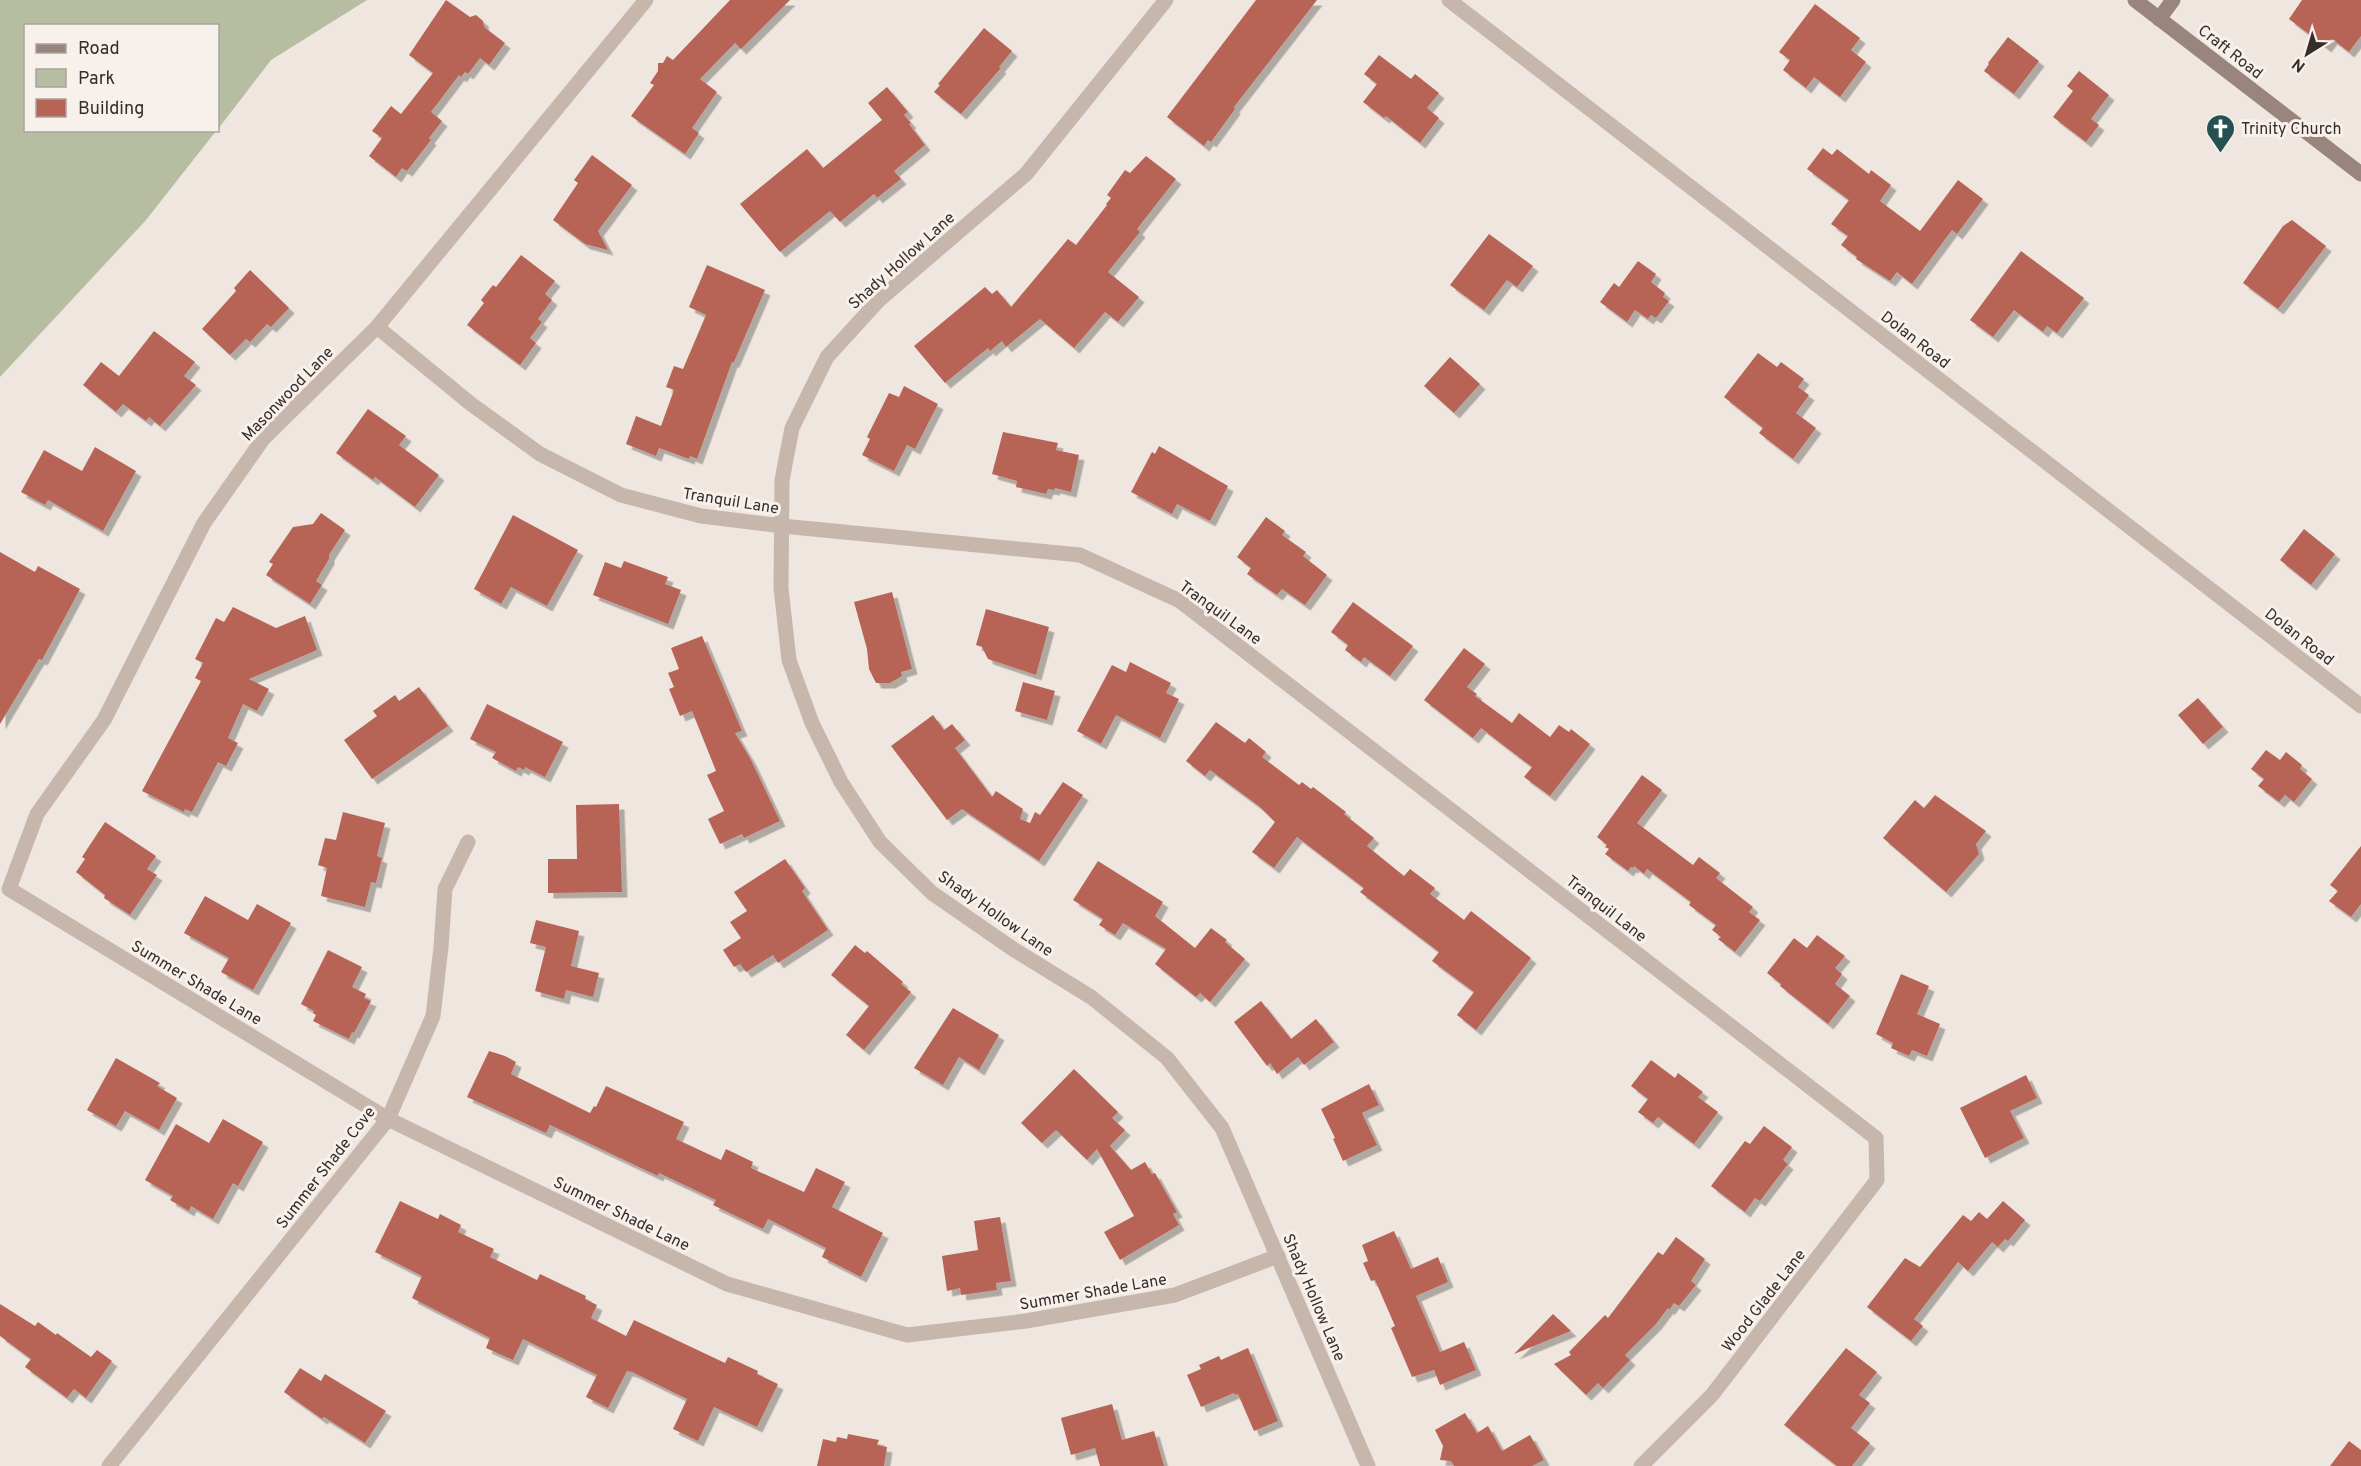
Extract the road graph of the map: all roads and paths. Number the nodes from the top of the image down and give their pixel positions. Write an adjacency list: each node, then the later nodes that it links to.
1 (646, 0): 8 (street, Masonwood Lane)
2 (1166, 0): 9 (street, Shady Hollow Lane)
3 (1449, 0): 10 (street, Dolan Road)
4 (2135, 0): 6 (street, Craft Road)
5 (2173, 0): 6 (street)
6 (2159, 19): 7 (street, Craft Road)
7 (2361, 174)
8 (377, 327): 9 (street, Tranquil Lane); 12 (street, Masonwood Lane)
9 (782, 526): 14 (street, Tranquil Lane); 15 (street, Shady Hollow Lane)
10 (2361, 706)
11 (468, 842): 13 (street, Summer Shade Cove)
12 (9, 889): 13 (street, Summer Shade Lane)
13 (388, 1119): 15 (street, Summer Shade Lane); 16 (street, Summer Shade Cove)
14 (1876, 1138): 18 (street, Wood Glade Lane)
15 (1278, 1256): 17 (street, Shady Hollow Lane)
16 (109, 1466)
17 (1368, 1466)
18 (1641, 1466)

